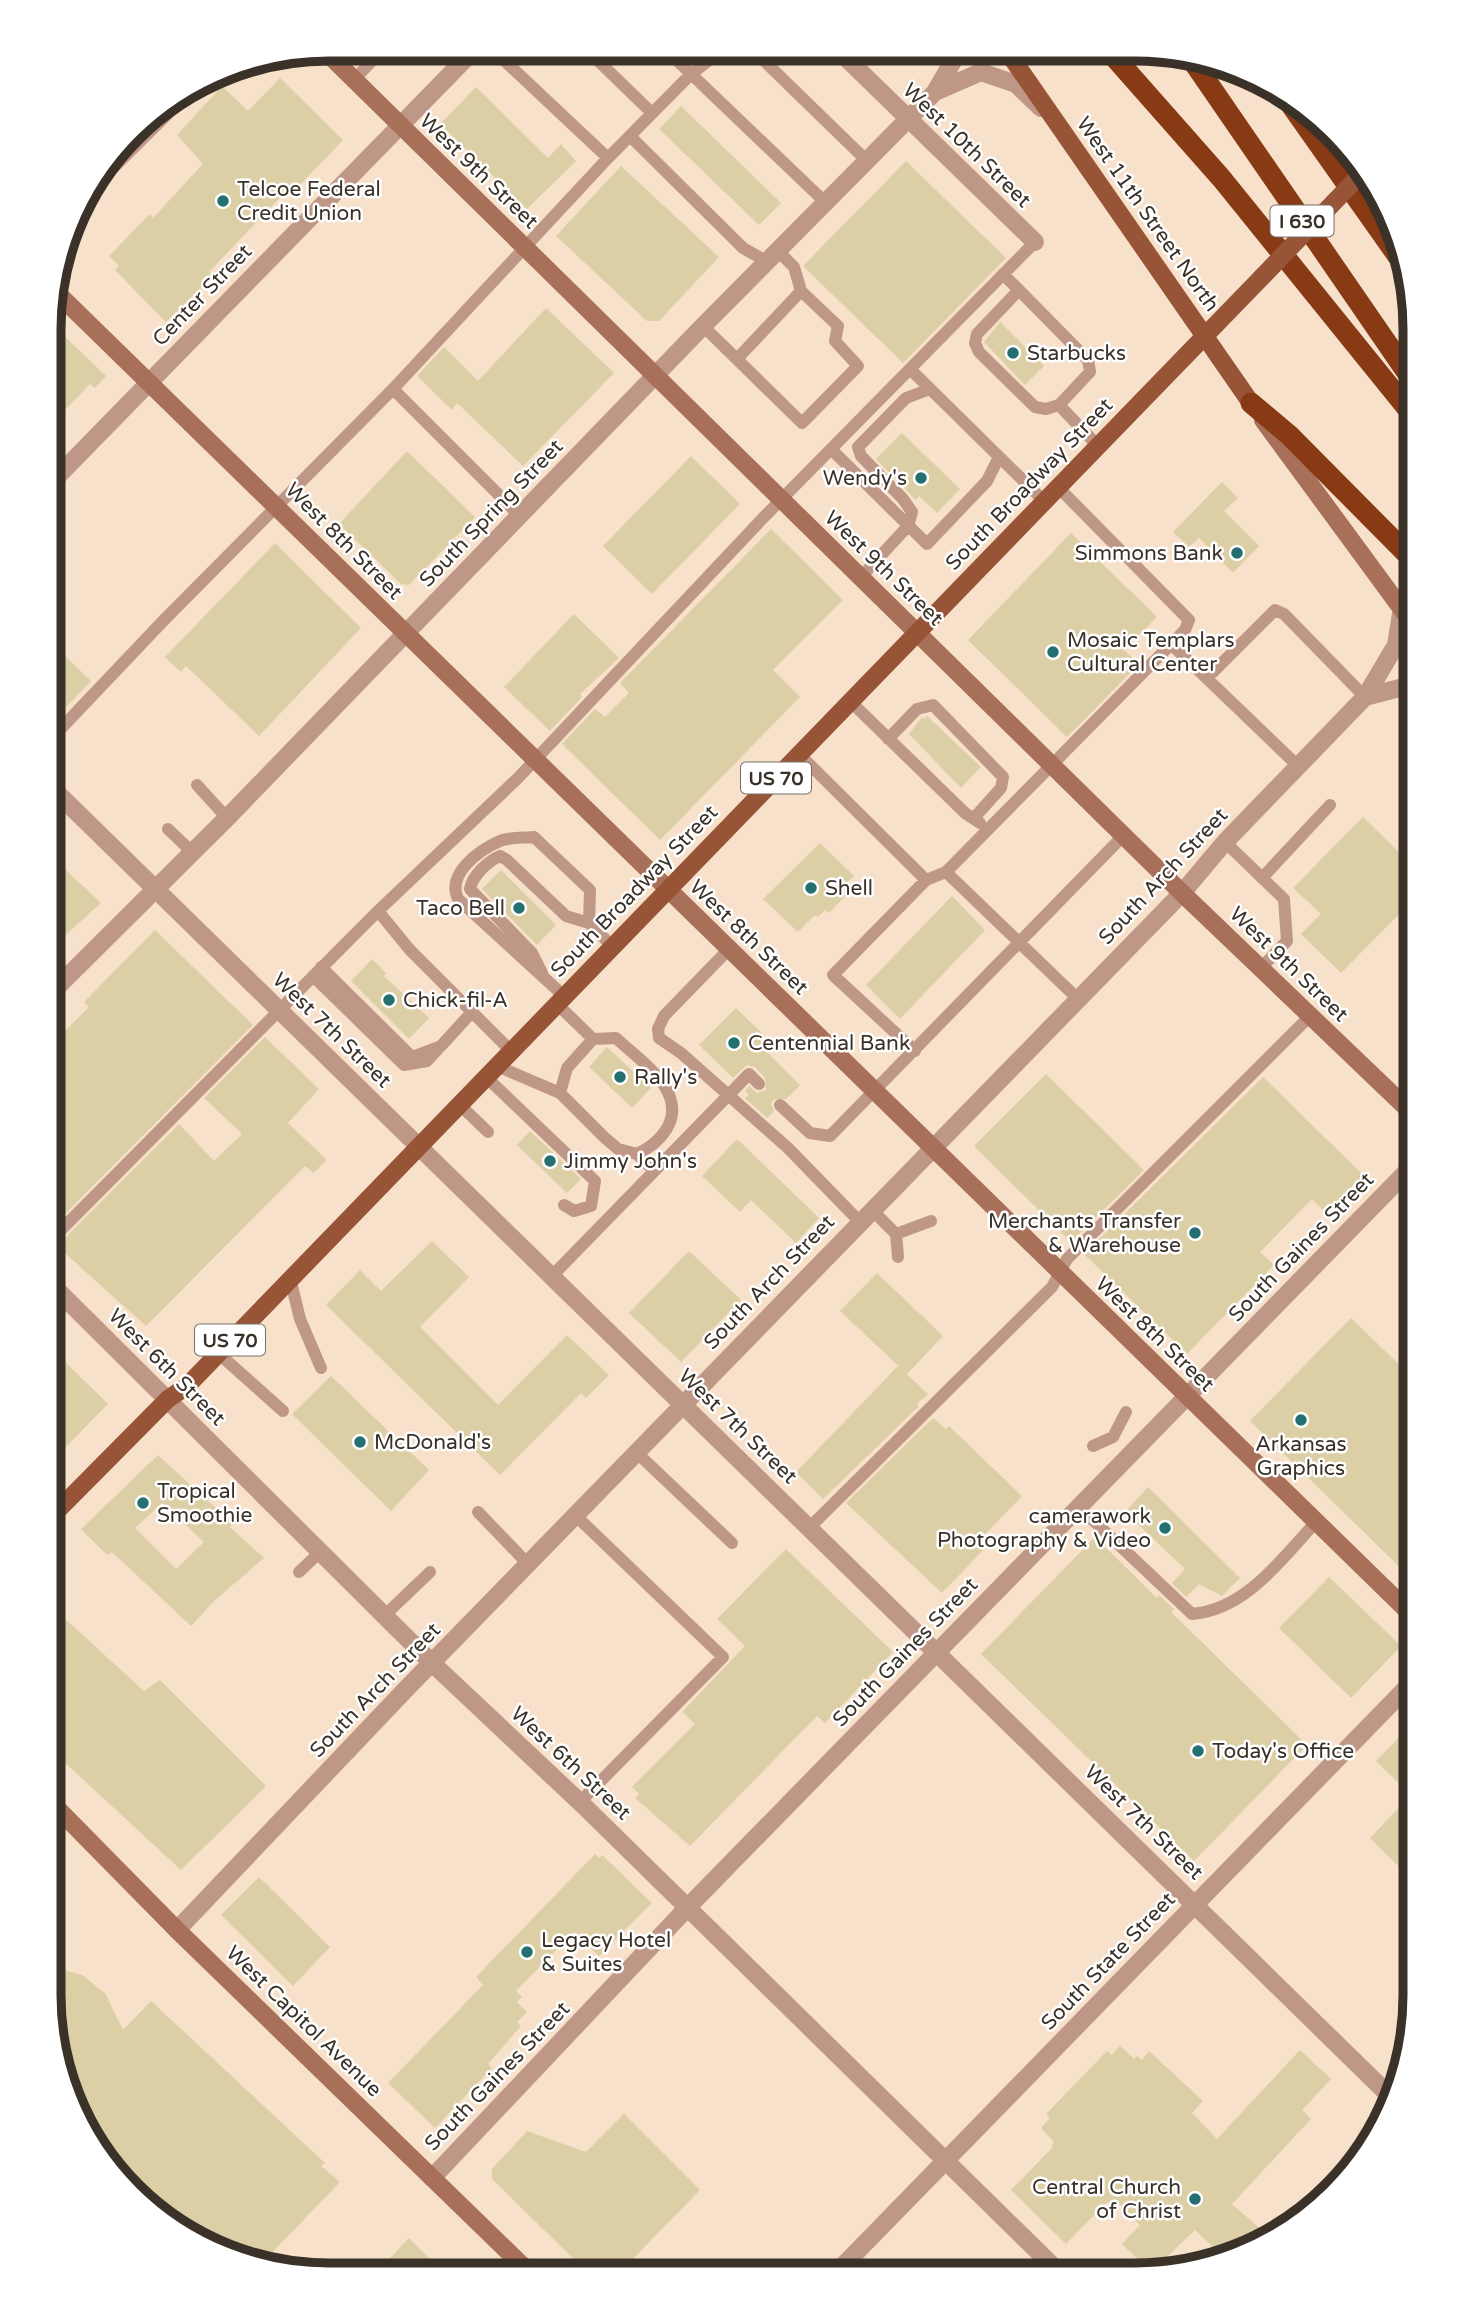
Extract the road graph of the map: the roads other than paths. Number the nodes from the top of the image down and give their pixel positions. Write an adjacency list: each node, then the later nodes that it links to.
1 (335, 61): 15 (main road, West 9th Street)
2 (372, 61): 15 (lane)
3 (463, 61): 21 (street, Center Street)
4 (504, 61): 23 (lane)
5 (598, 61): 17 (lane)
6 (677, 61): 14 (lane)
7 (708, 61): 14 (lane)
8 (764, 61): 24 (lane)
9 (849, 61): 18 (street, West 10th Street)
10 (953, 61): 16 (street, South Spring Street)
11 (1014, 61): 20 (main road, West 11th Street North)
12 (1118, 61): 45 (highway)
13 (1198, 69): 38 (highway, I 630)
14 (690, 75): 17 (lane); 26 (lane)
15 (354, 80): 21 (main road, West 9th Street)
16 (935, 92): 18 (street, South Spring Street); 20 (street, South Spring Street)
17 (652, 113): 22 (lane)
18 (907, 117): 24 (street, South Spring Street); 27 (street, West 10th Street)
19 (1302, 120): 28 (highway, I 630)
20 (1058, 124): 36 (main road, West 11th Street North)
21 (401, 126): 29 (main road, West 9th Street); 41 (street, Center Street)
22 (630, 136): 23 (lane); 30 (lane)
23 (608, 158): 29 (lane)
24 (866, 160): 26 (street, South Spring Street)
25 (1357, 178): 36 (main road, South Broadway Street / US 70, bridge)
26 (826, 203): 30 (street, South Spring Street)
27 (1035, 242): 31 (lane)
28 (1389, 244)
29 (525, 248): 40 (main road, West 9th Street); 43 (lane)
30 (772, 256): 33 (lane); 35 (street, South Spring Street)
31 (1003, 274): 32 (lane); 39 (lane)
32 (1019, 289): 46 (lane); 46 (lane)
33 (801, 291): 37 (lane); 37 (lane)
34 (64, 299): 41 (main road, West 8th Street)
35 (703, 326): 37 (lane); 40 (street, South Spring Street)
36 (1204, 336): 44 (main road, West 11th Street North); 47 (main road, South Broadway Street / US 70)
37 (737, 359)
38 (1403, 367)
39 (910, 369): 42 (lane); 48 (lane)
40 (656, 376): 52 (main road, West 9th Street); 55 (street, South Spring Street)
41 (150, 381): 50 (street, Center Street); 54 (main road, West 8th Street)
42 (930, 388): 49 (lane); 56 (lane)
43 (393, 389): 54 (lane); 55 (lane)
44 (1251, 403): 57 (highway); 59 (main road)
45 (1403, 403)
46 (1059, 404): 47 (lane)
47 (1098, 446): 51 (main road, South Broadway Street / US 70)
48 (831, 449): 52 (lane); 56 (lane)
49 (999, 457): 53 (lane); 56 (lane)
50 (61, 473)
51 (1058, 487): 53 (main road, South Broadway Street / US 70); 62 (lane)
52 (782, 499): 58 (main road, West 9th Street); 70 (lane)
53 (1044, 502): 60 (main road, South Broadway Street / US 70)
54 (278, 507): 61 (main road, West 8th Street); 67 (lane)
55 (520, 516): 61 (street, South Spring Street)
56 (908, 526): 58 (lane)
57 (1403, 550)
58 (861, 577): 60 (main road, West 9th Street)
59 (1402, 608): 65 (street, South Arch Street)
60 (917, 632): 66 (main road, South Broadway Street / US 70); 71 (main road, West 9th Street)
61 (405, 634): 70 (main road, West 8th Street); 76 (street, South Spring Street)
62 (1171, 644): 63 (lane); 71 (lane)
63 (1207, 678): 65 (lane); 72 (lane)
64 (1403, 687): 65 (street)
65 (1365, 697): 72 (street, South Arch Street)
66 (850, 701): 68 (lane); 69 (main road, South Broadway Street / US 70)
67 (61, 732)
68 (888, 738): 77 (lane); 77 (lane)
69 (799, 754): 85 (lane); 87 (main road, South Broadway Street / US 70)
70 (534, 760): 87 (main road, West 8th Street); 89 (lane)
71 (1052, 764): 79 (lane); 80 (main road, West 9th Street)
72 (1298, 766): 81 (street, South Arch Street)
73 (197, 785): 76 (lane)
74 (61, 797): 86 (street, West 7th Street)
75 (1330, 806): 84 (lane)
76 (227, 818): 82 (street, South Spring Street)
77 (974, 818): 79 (lane)
78 (169, 829): 82 (lane)
79 (987, 830): 83 (lane)
80 (1124, 835): 88 (main road, West 9th Street); 91 (lane)
81 (1225, 842): 84 (lane); 88 (street, South Arch Street)
82 (192, 852): 86 (street, South Spring Street)
83 (946, 872): 85 (lane); 91 (lane)
84 (1262, 878): 94 (lane)
85 (926, 880): 105 (lane)
86 (156, 890): 97 (street, South Spring Street); 100 (street, West 7th Street)
87 (667, 890): 92 (main road, South Broadway Street / US 70); 93 (main road, West 8th Street)
88 (1182, 892): 94 (main road, West 9th Street); 98 (street, South Arch Street)
89 (378, 911): 95 (lane); 101 (lane)
90 (589, 923): 92 (lane); 96 (lane); 96 (lane)
91 (1019, 943): 98 (lane); 105 (lane)
92 (612, 946): 99 (main road, South Broadway Street / US 70)
93 (729, 949): 108 (main road, West 8th Street); 110 (lane)
94 (1261, 968): 102 (main road, West 9th Street)
95 (317, 972): 100 (lane); 101 (lane)
96 (542, 973): 99 (lane)
97 (61, 983)
98 (1078, 999): 116 (street, South Arch Street)
99 (560, 1000): 103 (lane); 104 (main road, South Broadway Street / US 70)
100 (280, 1011): 115 (street, West 7th Street); 125 (lane)
101 (472, 1012): 104 (lane)
102 (1310, 1016): 113 (main road, West 9th Street); 128 (lane)
103 (593, 1039): 109 (lane); 117 (lane)
104 (511, 1051): 106 (main road, South Broadway Street / US 70)
105 (915, 1051): 108 (lane)
106 (491, 1071): 109 (lane); 111 (main road, South Broadway Street / US 70); 121 (lane)
107 (759, 1084): 110 (lane)
108 (875, 1091): 112 (lane); 116 (main road, West 8th Street)
109 (559, 1093): 117 (lane)
110 (729, 1094): 118 (lane); 122 (lane)
111 (459, 1104): 114 (lane); 115 (main road, South Broadway Street / US 70)
112 (780, 1105)
113 (1403, 1105)
114 (488, 1132)
115 (419, 1146): 129 (street, West 7th Street); 130 (main road, South Broadway Street / US 70)
116 (932, 1148): 122 (street, South Arch Street); 128 (main road, West 8th Street)
117 (637, 1154): 118 (lane)
118 (654, 1171): 124 (lane)
119 (1403, 1175): 134 (street, South Gaines Street)
120 (564, 1205): 121 (lane)
121 (583, 1210): 124 (lane)
122 (866, 1216): 126 (lane); 136 (street, South Arch Street)
123 (930, 1221): 126 (lane)
124 (600, 1227): 129 (lane)
125 (61, 1230)
126 (896, 1234): 127 (lane)
127 (898, 1257)
128 (1060, 1273): 134 (main road, West 8th Street); 148 (lane)
129 (552, 1276): 136 (street, West 7th Street)
130 (290, 1278): 132 (main road, South Broadway Street / US 70); 133 (lane)
131 (61, 1294): 135 (street, West 6th Street)
132 (218, 1353): 135 (main road, South Broadway Street / US 70); 137 (lane)
133 (321, 1368)
134 (1186, 1397): 142 (street, South Gaines Street); 147 (main road, West 8th Street)
135 (168, 1399): 143 (main road, South Broadway Street / US 70); 150 (street, West 6th Street)
136 (682, 1404): 141 (street, South Arch Street); 148 (street, West 7th Street)
137 (284, 1411)
138 (1126, 1412): 139 (lane)
139 (1113, 1437): 140 (lane); 142 (lane)
140 (1093, 1446)
141 (636, 1452): 146 (street, South Arch Street); 149 (lane)
142 (1130, 1454): 144 (street, South Gaines Street)
143 (61, 1507)
144 (1079, 1507): 147 (lane); 156 (street, South Gaines Street)
145 (478, 1512): 151 (lane)
146 (575, 1515): 151 (street, South Arch Street); 159 (lane)
147 (1315, 1523): 154 (main road, West 8th Street)
148 (809, 1528): 156 (street, West 7th Street)
149 (732, 1543)
150 (320, 1552): 152 (lane); 155 (street, West 6th Street)
151 (528, 1564): 157 (street, South Arch Street)
152 (299, 1572)
153 (430, 1572): 155 (lane)
154 (1403, 1607)
155 (384, 1616): 157 (street, West 6th Street)
156 (937, 1652): 161 (street, West 7th Street); 162 (street, South Gaines Street)
157 (432, 1663): 159 (street, West 6th Street); 163 (street, South Arch Street)
158 (1403, 1693): 161 (street, South State Street)
159 (580, 1802): 162 (street, West 6th Street)
160 (61, 1812): 163 (main road, West Capitol Avenue)
161 (1195, 1905): 164 (street, West 7th Street); 165 (street, South State Street)
162 (688, 1908): 165 (street, West 6th Street); 166 (street, South Gaines Street)
163 (177, 1930): 166 (main road, West Capitol Avenue)
164 (1385, 2091)
165 (946, 2160): 168 (street, South State Street); 169 (street, West 6th Street)
166 (432, 2178): 167 (main road, West Capitol Avenue)
167 (520, 2263)
168 (846, 2263)
169 (1050, 2263)

